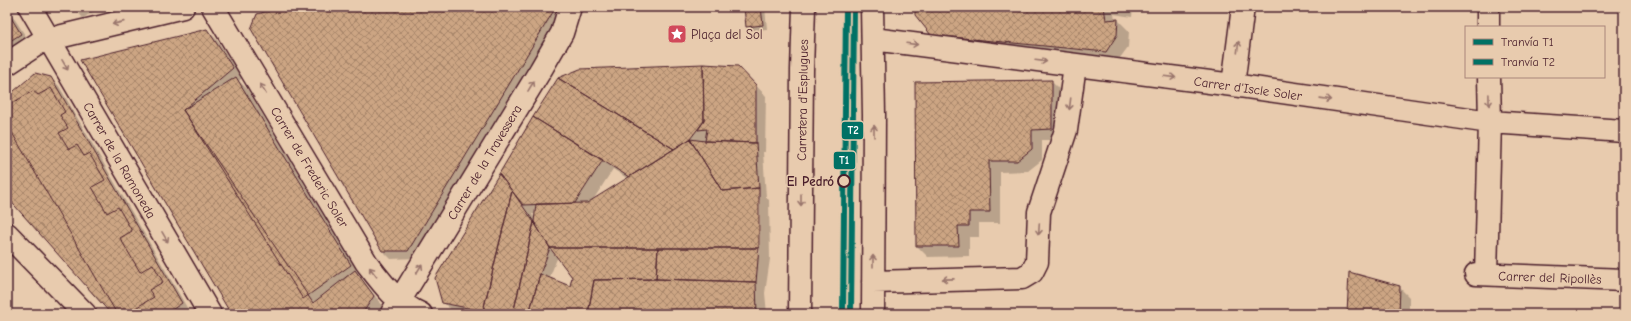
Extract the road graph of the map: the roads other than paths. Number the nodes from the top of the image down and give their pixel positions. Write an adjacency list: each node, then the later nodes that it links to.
1 (30, 7): 10 (street, Carrer de la Ramoneda)
2 (183, 7): 10 (street, one-way to 10)
3 (213, 7): 21 (street, Carrer de Frederic Soler, one-way to 3)
4 (570, 7): 21 (street, Carrer de la Travessera, one-way to 4)
5 (804, 7): 25 (street, Carretera d'Esplugues, one-way to 25)
6 (872, 7): 11 (street)
7 (1243, 7): 15 (street, one-way to 7)
8 (1488, 7): 9 (street)
9 (1488, 26)
10 (50, 39): 12 (street); 23 (street, Carrer de la Ramoneda, one-way to 23)
11 (873, 39): 13 (street, Carrer d'Iscle Soler, one-way to 13); 20 (street, one-way to 11)
12 (7, 64)
13 (1075, 65): 15 (street, Carrer d'Iscle Soler, one-way to 15); 20 (street, one-way to 20)
14 (1489, 78): 16 (street, one-way to 16)
15 (1233, 85): 16 (street, Carrer d'Iscle Soler, one-way to 16)
16 (1490, 122): 17 (street, Carrer d'Iscle Soler); 19 (street, Carrer del Ripollès)
17 (1624, 131)
18 (7, 234): 22 (street)
19 (1624, 280)
20 (873, 282): 26 (street)
21 (395, 308): 24 (street, Carrer de Frederic Soler)
22 (85, 314)
23 (210, 314)
24 (421, 314)
25 (800, 314)
26 (873, 314)

